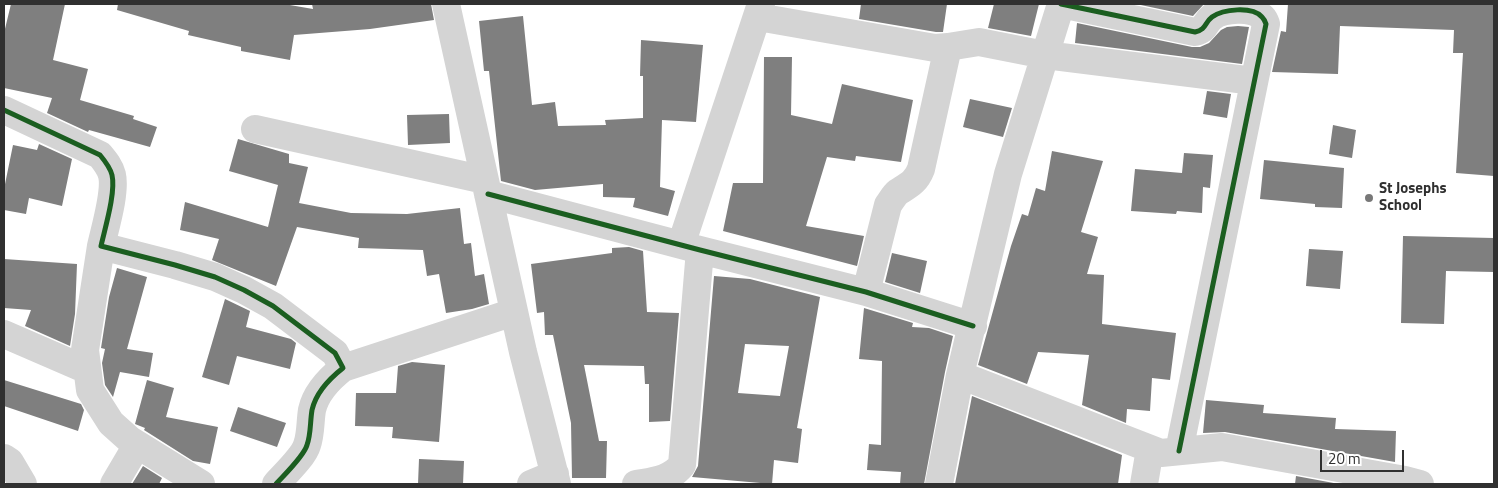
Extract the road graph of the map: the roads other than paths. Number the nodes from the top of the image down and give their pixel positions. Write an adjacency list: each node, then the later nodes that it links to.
1 (446, 4): 9 (street)
2 (1061, 4): 5 (street); 6 (street)
3 (759, 11): 4 (street); 11 (street)
4 (948, 47): 5 (street); 12 (street)
5 (1045, 56): 6 (street); 14 (street)
6 (1254, 81): 21 (street)
7 (4, 110): 10 (street)
8 (255, 129): 9 (street)
9 (486, 187): 11 (street); 13 (street)
10 (101, 246): 16 (street); 17 (street)
11 (690, 248): 12 (street); 29 (street)
12 (866, 292): 14 (street)
13 (514, 312): 16 (street); 23 (street)
14 (973, 326): 18 (street)
15 (4, 334): 17 (street)
16 (343, 368): 28 (street)
17 (87, 370): 19 (street)
18 (960, 375): 20 (street); 30 (street)
19 (137, 444): 26 (street); 27 (street)
20 (1150, 449): 21 (street); 31 (street)
21 (1179, 452): 24 (street)
22 (4, 458): 25 (street)
23 (548, 481)
24 (1410, 483)
25 (23, 484)
26 (114, 484)
27 (201, 484)
28 (276, 484)
29 (636, 484)
30 (940, 484)
31 (1144, 484)

